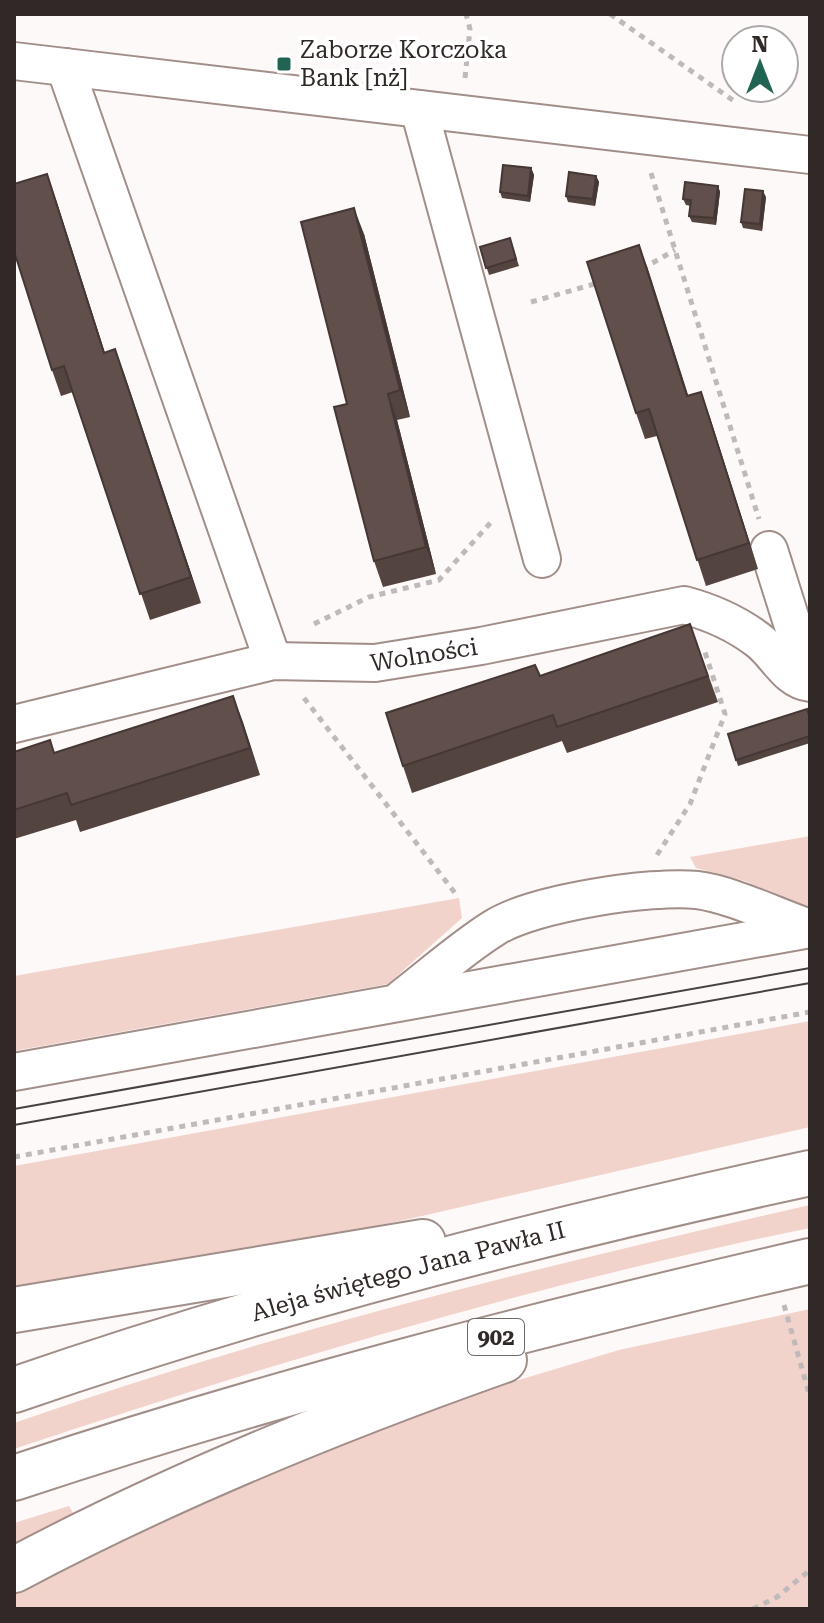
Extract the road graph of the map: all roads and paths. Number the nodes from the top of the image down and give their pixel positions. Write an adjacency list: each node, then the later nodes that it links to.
1 (466, 14): 5 (path)
2 (610, 14): 6 (path)
3 (14, 61): 4 (street)
4 (65, 67): 7 (street); 18 (street)
5 (464, 79)
6 (720, 91)
7 (419, 109): 8 (street); 16 (street)
8 (643, 136): 9 (street); 10 (path)
9 (810, 155)
10 (675, 250): 11 (path); 15 (path)
11 (634, 272)
12 (604, 281): 13 (path)
13 (531, 302)
14 (499, 513): 18 (path)
15 (769, 550): 19 (street)
16 (542, 559)
17 (684, 605): 18 (street, Wolności); 19 (street); 21 (path)
18 (273, 661): 20 (street, Wolności); 22 (path)
19 (810, 682)
20 (14, 724)
21 (657, 855)
22 (455, 893)
23 (810, 928): 24 (street); 24 (street)
24 (398, 1002): 26 (street)
25 (810, 1012): 27 (path)
26 (14, 1072)
27 (14, 1157)
28 (810, 1173): 29 (main road, Aleja świętego Jana Pawła II)
29 (666, 1204): 32 (main road); 33 (main road, Aleja świętego Jana Pawła II)
30 (792, 1266): 31 (main road, 902); 34 (path)
31 (723, 1282): 35 (main road, 902); 36 (main road)
32 (14, 1310)
33 (14, 1390)
34 (810, 1397)
35 (14, 1478)
36 (14, 1570)
37 (810, 1570): 38 (path)
38 (753, 1609)

